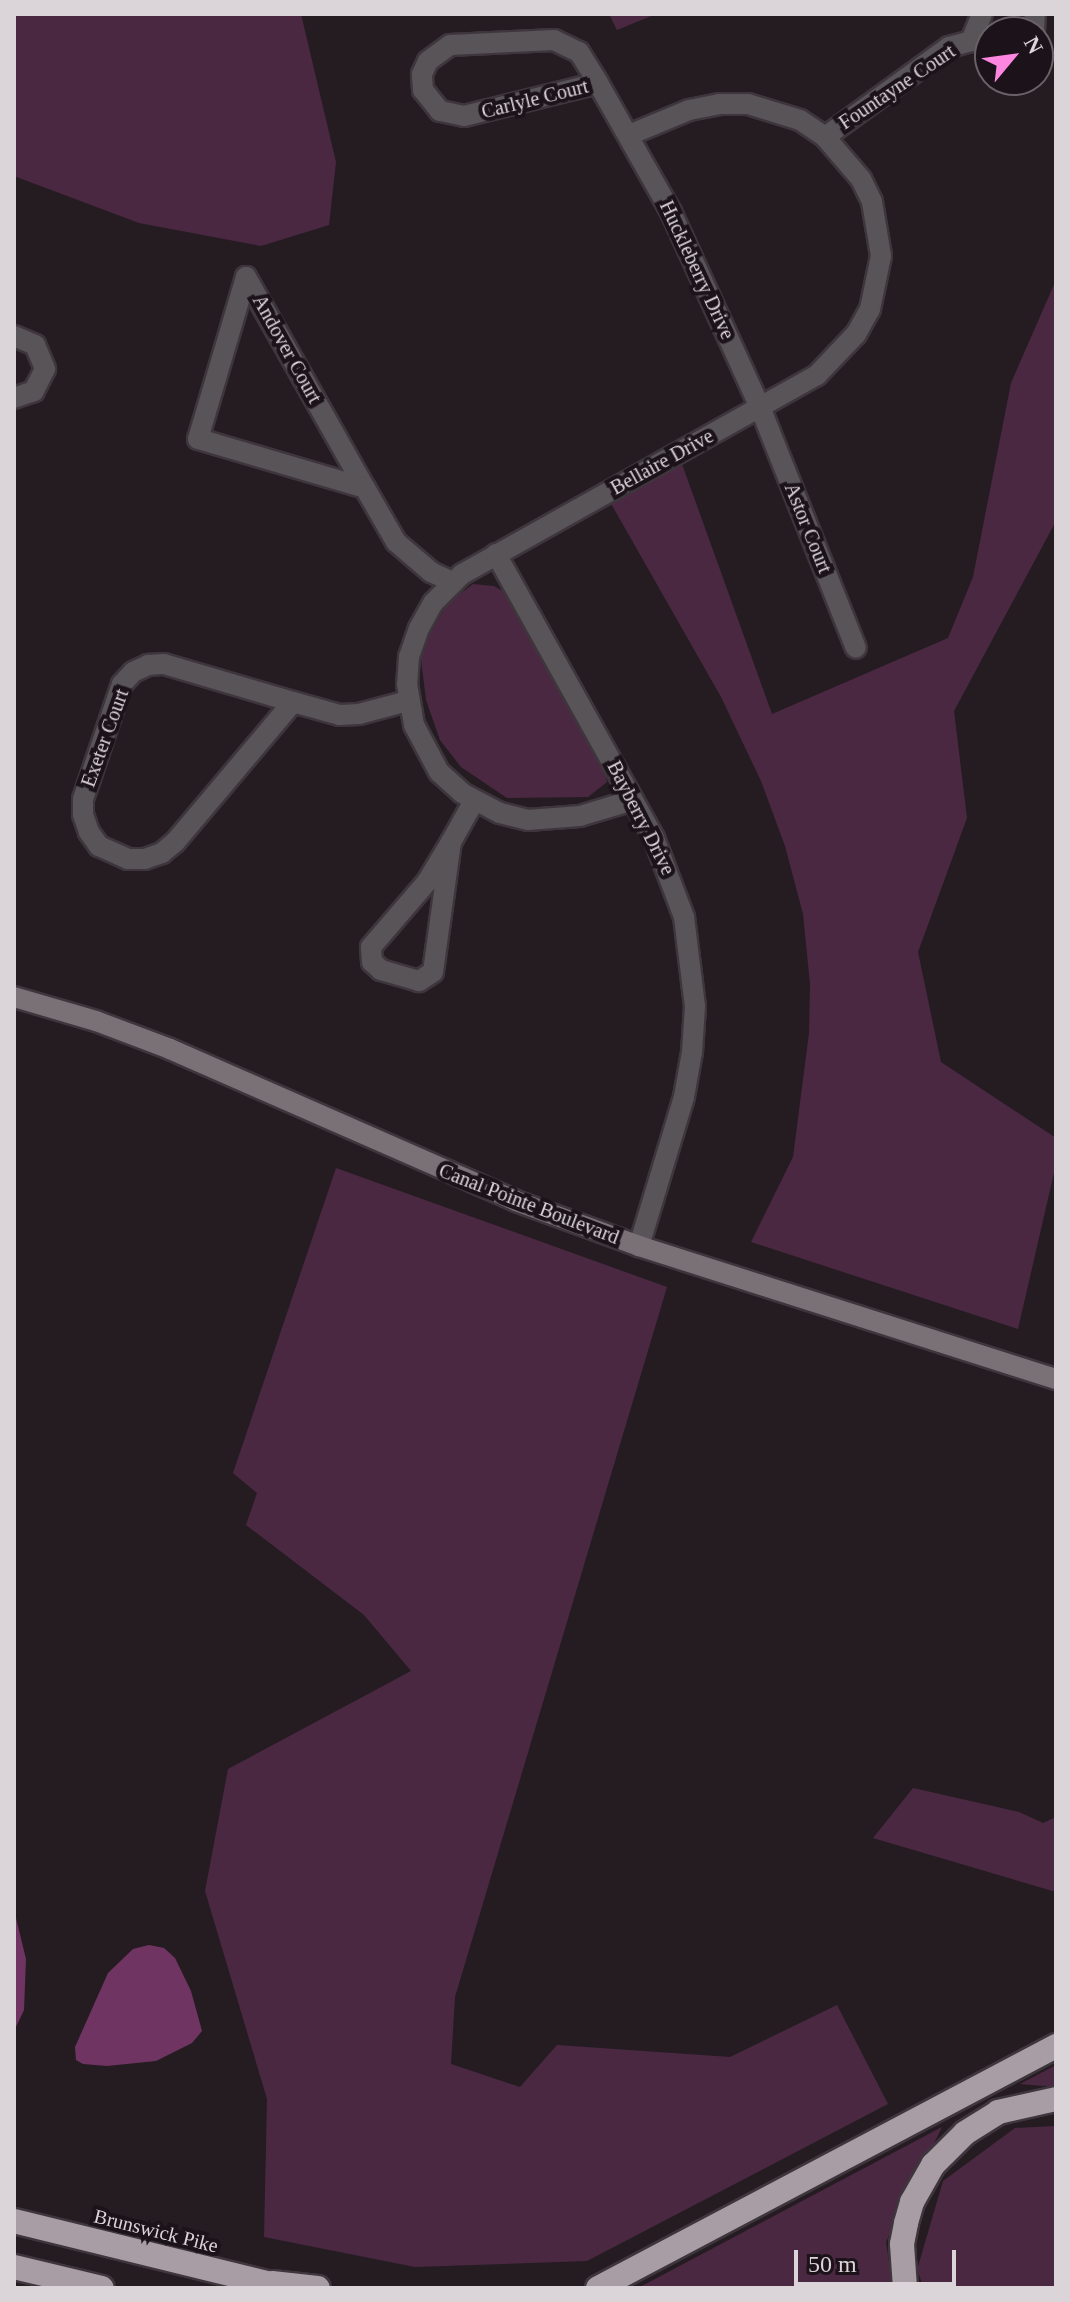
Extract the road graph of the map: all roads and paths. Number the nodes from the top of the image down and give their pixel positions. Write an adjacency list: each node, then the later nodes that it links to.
1 (974, 43): 4 (street, Fountayne Court)
2 (598, 83): 2 (street, Carlyle Court); 3 (street, Carlyle Court)
3 (629, 135): 4 (street, Bellaire Drive); 7 (street, Huckleberry Drive)
4 (825, 137): 7 (street, Bellaire Drive)
5 (14, 336): 6 (street)
6 (14, 398)
7 (760, 407): 9 (street, Bellaire Drive); 11 (street, Astor Court)
8 (365, 488): 8 (street, Andover Court); 10 (street)
9 (496, 554): 10 (street, Bellaire Drive); 14 (street, Bayberry Drive)
10 (452, 582): 12 (street, Bellaire Drive)
11 (856, 648)
12 (408, 701): 13 (street, Exeter Court); 15 (street, Bellaire Drive)
13 (293, 702): 13 (street, Exeter Court)
14 (633, 800): 15 (street, Bellaire Drive); 18 (street, Bayberry Drive)
15 (474, 801): 16 (street)
16 (451, 842): 16 (street)
17 (14, 997): 18 (street, Canal Pointe Boulevard)
18 (639, 1246): 19 (street, Canal Pointe Boulevard)
19 (1056, 1379)
20 (1056, 2046): 28 (highway)
21 (1056, 2099): 29 (highway)
22 (14, 2221): 24 (highway, Brunswick Pike)
23 (14, 2267): 25 (highway)
24 (260, 2282): 26 (highway, Brunswick Pike); 27 (highway)
25 (102, 2288)
26 (287, 2288)
27 (318, 2288)
28 (598, 2288)
29 (905, 2288)

